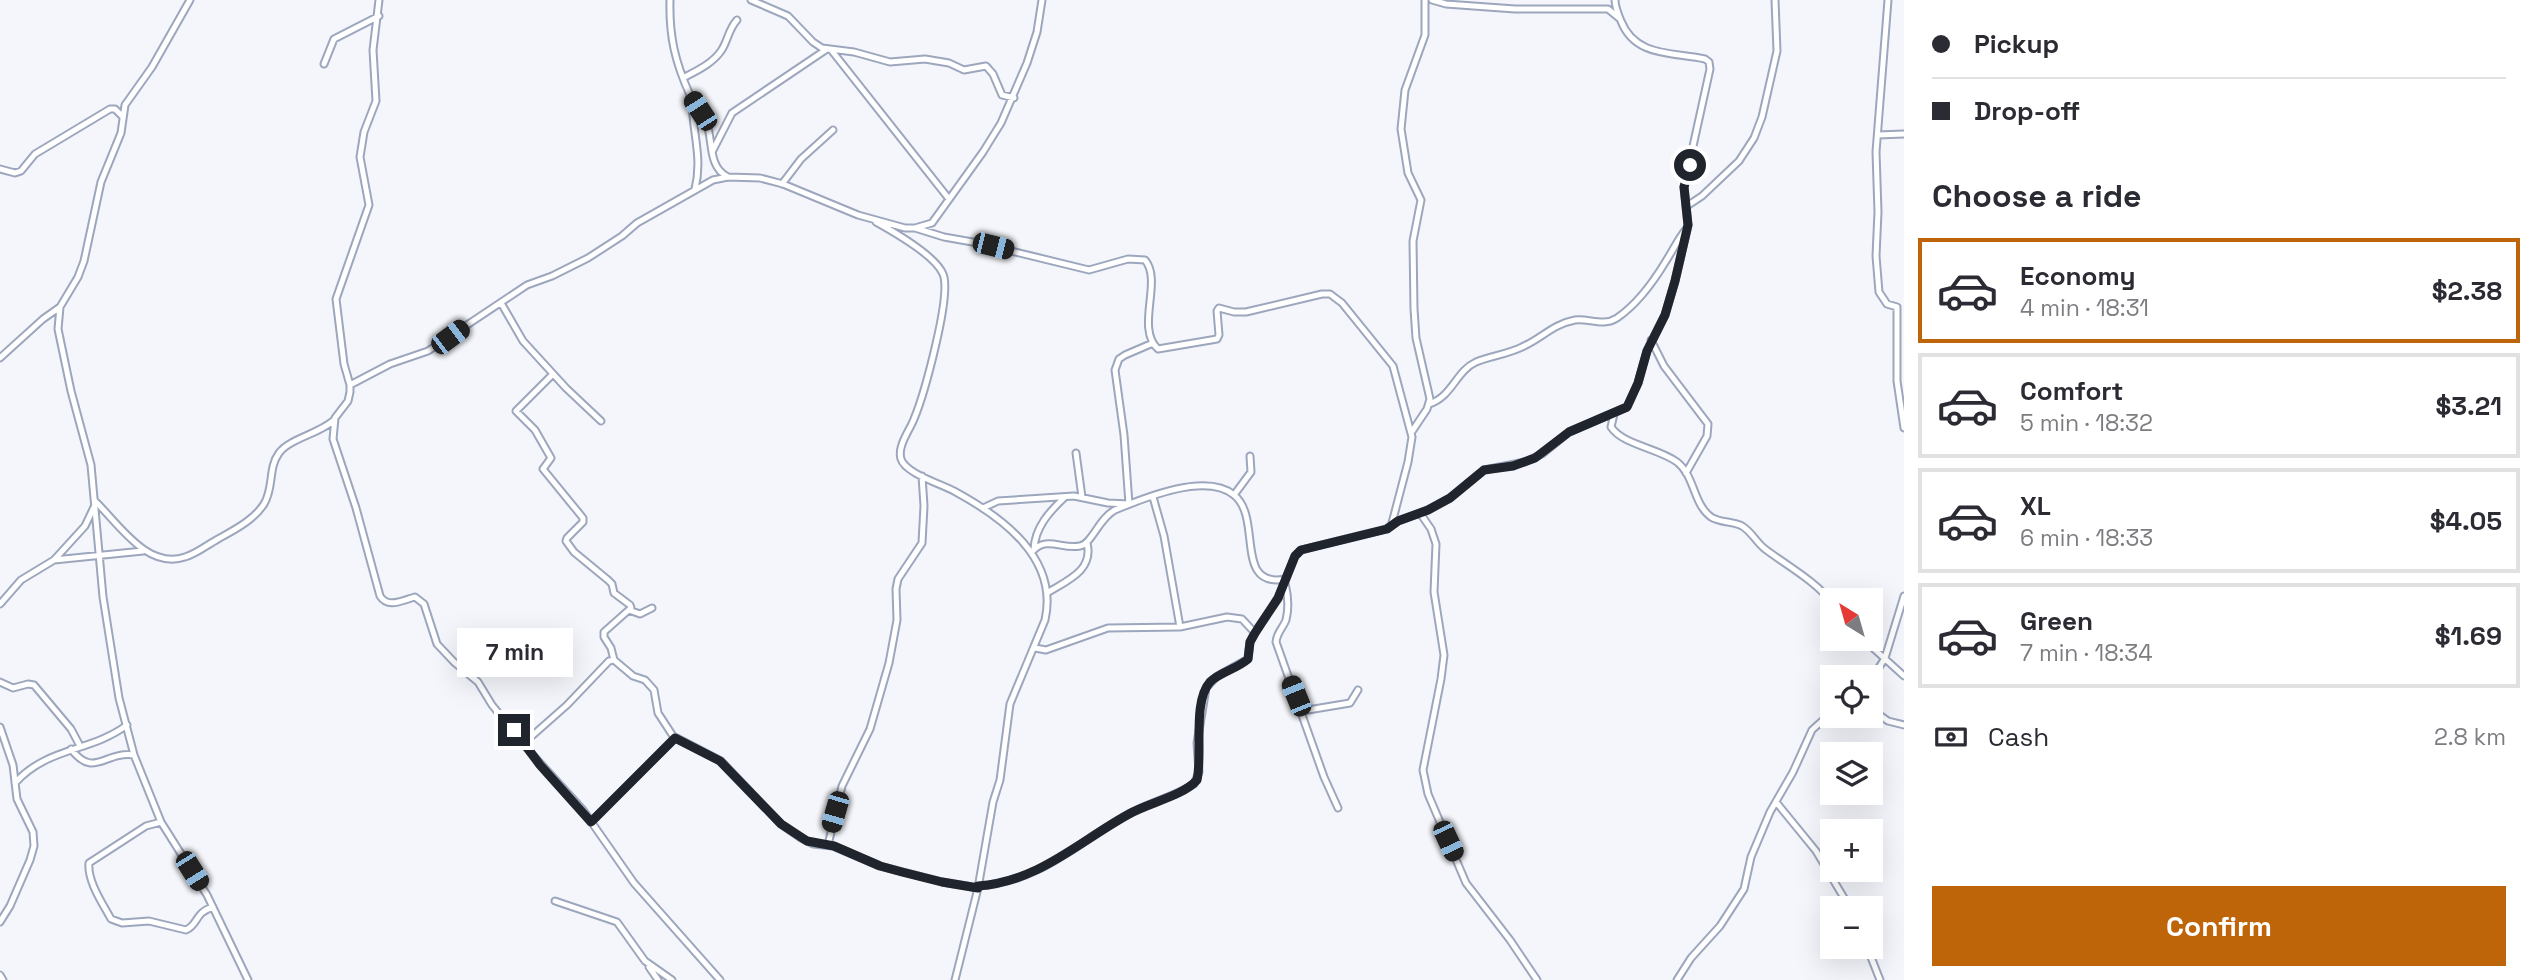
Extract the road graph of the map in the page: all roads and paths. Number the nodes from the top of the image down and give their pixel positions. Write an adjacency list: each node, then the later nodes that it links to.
1 (190, 0): 19 (street)
2 (379, 0): 11 (street)
3 (670, 0): 16 (street)
4 (751, 0): 14 (street)
5 (1042, 0): 17 (street)
6 (1425, 0): 40 (street)
7 (1432, 0): 12 (street)
8 (1615, 0): 12 (street)
9 (1775, 0): 29 (street)
10 (1888, 0): 22 (street)
11 (379, 16): 15 (street); 39 (street)
12 (1619, 18): 29 (street)
13 (737, 20): 16 (street)
14 (829, 49): 17 (street); 23 (street); 28 (street)
15 (324, 64)
16 (683, 78): 18 (street)
17 (1014, 97): 28 (street)
18 (692, 99): 23 (street); 27 (street)
19 (123, 117): 24 (street); 34 (street)
20 (833, 130): 26 (street)
21 (1904, 134): 22 (street)
22 (1878, 135): 44 (street)
23 (712, 152): 25 (street)
24 (0, 169)
25 (728, 177): 26 (street); 27 (street)
26 (782, 184): 30 (street)
27 (695, 189): 33 (street)
28 (949, 199): 31 (street)
29 (1687, 206): 32 (street)
30 (864, 216): 31 (street); 49 (street)
31 (915, 228): 36 (street)
32 (1687, 228): 35 (street); 40 (street)
33 (501, 303): 38 (street); 39 (street)
34 (60, 307): 37 (street); 54 (street)
35 (1651, 340): 41 (street); 48 (street)
36 (1153, 343): 45 (street); 55 (street)
37 (0, 358)
38 (553, 374): 43 (street); 70 (street)
39 (350, 385): 42 (street)
40 (1429, 404): 45 (street)
41 (1614, 414): 48 (street); 57 (street)
42 (335, 418): 60 (street); 88 (street)
43 (601, 421)
44 (1904, 428)
45 (1411, 433): 58 (street)
46 (1076, 453): 52 (street)
47 (1250, 456): 50 (street)
48 (1686, 473): 65 (street)
49 (922, 476): 56 (street); 97 (street)
50 (1234, 495): 53 (street); 64 (street)
51 (1065, 497): 52 (street); 56 (street); 61 (street)
52 (1082, 497): 55 (street)
53 (1153, 497): 55 (street); 71 (street)
54 (95, 501): 60 (street); 62 (street); 63 (street)
55 (1129, 504): 59 (street)
56 (983, 508): 61 (street)
57 (1420, 513): 58 (street); 112 (street)
58 (1391, 524): 64 (street)
59 (1087, 543): 61 (street); 66 (street)
60 (146, 551): 62 (street)
61 (1033, 551): 66 (street)
62 (100, 556): 63 (street); 84 (street)
63 (54, 559): 68 (street)
64 (1286, 581): 72 (street); 81 (street)
65 (1820, 589)
66 (1047, 593): 73 (street)
67 (1904, 596): 75 (street)
68 (0, 604)
69 (652, 608): 70 (street)
70 (629, 610): 76 (street)
71 (1181, 627): 72 (street); 73 (street)
72 (1255, 633): 98 (street)
73 (1035, 648): 98 (street)
74 (1877, 651): 75 (street)
75 (1885, 658): 77 (street); 78 (street)
76 (614, 660): 87 (street); 88 (street)
77 (1881, 665)
78 (1904, 676)
79 (0, 681): 89 (street)
80 (1358, 690): 81 (street)
81 (1302, 711): 94 (street)
82 (1883, 717): 85 (street)
83 (1820, 723): 93 (street)
84 (127, 725): 89 (street); 91 (street)
85 (1904, 725)
86 (0, 727): 92 (street)
87 (675, 738): 96 (street); 97 (street)
88 (524, 743): 96 (street)
89 (80, 746): 90 (street)
90 (71, 748): 91 (street); 92 (street)
91 (134, 755): 95 (street)
92 (15, 783): 102 (street)
93 (1776, 802): 99 (street); 113 (street)
94 (1338, 808)
95 (161, 822): 101 (street); 101 (street)
96 (591, 822): 110 (street)
97 (828, 845): 98 (street)
98 (978, 887): 111 (street)
99 (1843, 896)
100 (555, 901): 104 (street)
101 (213, 907): 107 (street)
102 (0, 922)
103 (1872, 959): 114 (street)
104 (645, 961): 108 (street); 109 (street)
105 (0, 975): 106 (street)
106 (3, 980)
107 (248, 980)
108 (658, 980)
109 (672, 980)
110 (720, 980)
111 (955, 980)
112 (1536, 980)
113 (1677, 980)
114 (1880, 980)

